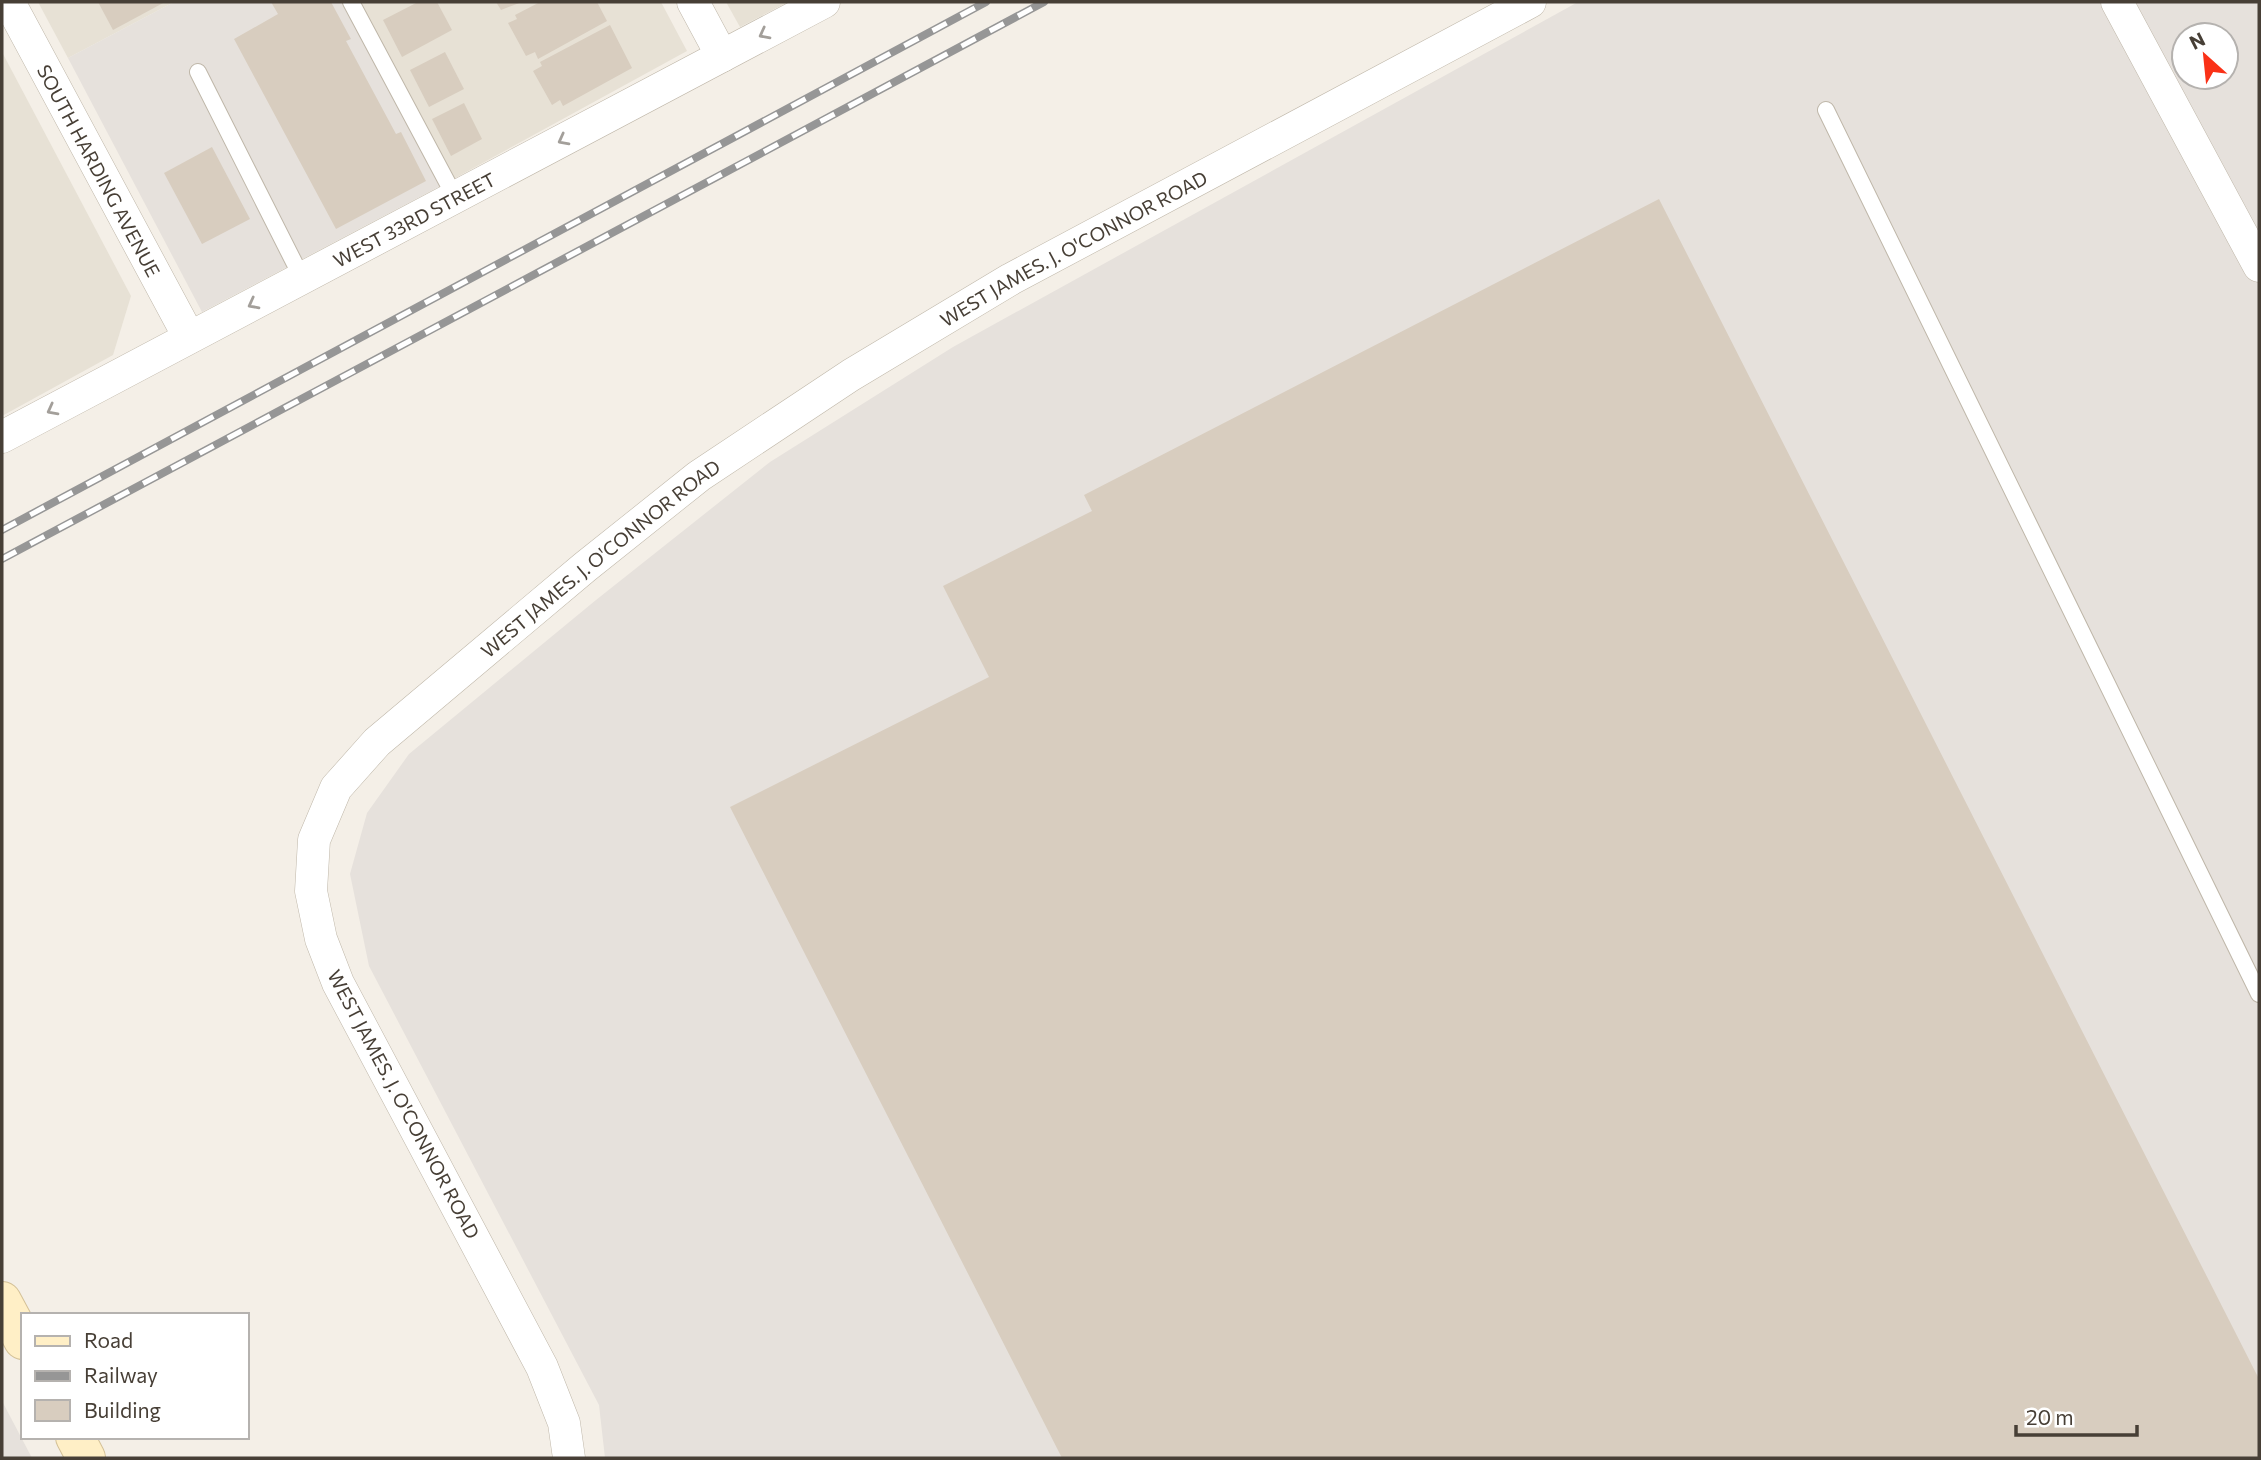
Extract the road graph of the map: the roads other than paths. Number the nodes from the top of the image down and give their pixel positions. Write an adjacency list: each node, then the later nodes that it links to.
1 (9, 2): 13 (street, SOUTH HARDING AVENUE)
2 (351, 2): 10 (lane)
3 (693, 2): 7 (street)
4 (824, 2): 7 (street, WEST 33RD STREET, one-way to 7)
5 (1530, 2): 20 (street, WEST JAMES. J. O'CONNOR ROAD)
6 (2117, 2): 11 (street)
7 (722, 56): 10 (street, WEST 33RD STREET, one-way to 10)
8 (198, 72): 12 (lane)
9 (1826, 110): 15 (lane)
10 (455, 197): 12 (street, WEST 33RD STREET)
11 (2259, 266)
12 (302, 278): 13 (street, WEST 33RD STREET, one-way to 13)
13 (189, 337): 14 (street, WEST 33RD STREET, one-way to 14)
14 (2, 437)
15 (2259, 994)
16 (2, 1301): 17 (main road)
17 (21, 1336)
18 (76, 1439): 19 (main road)
19 (86, 1458)
20 (569, 1458)

